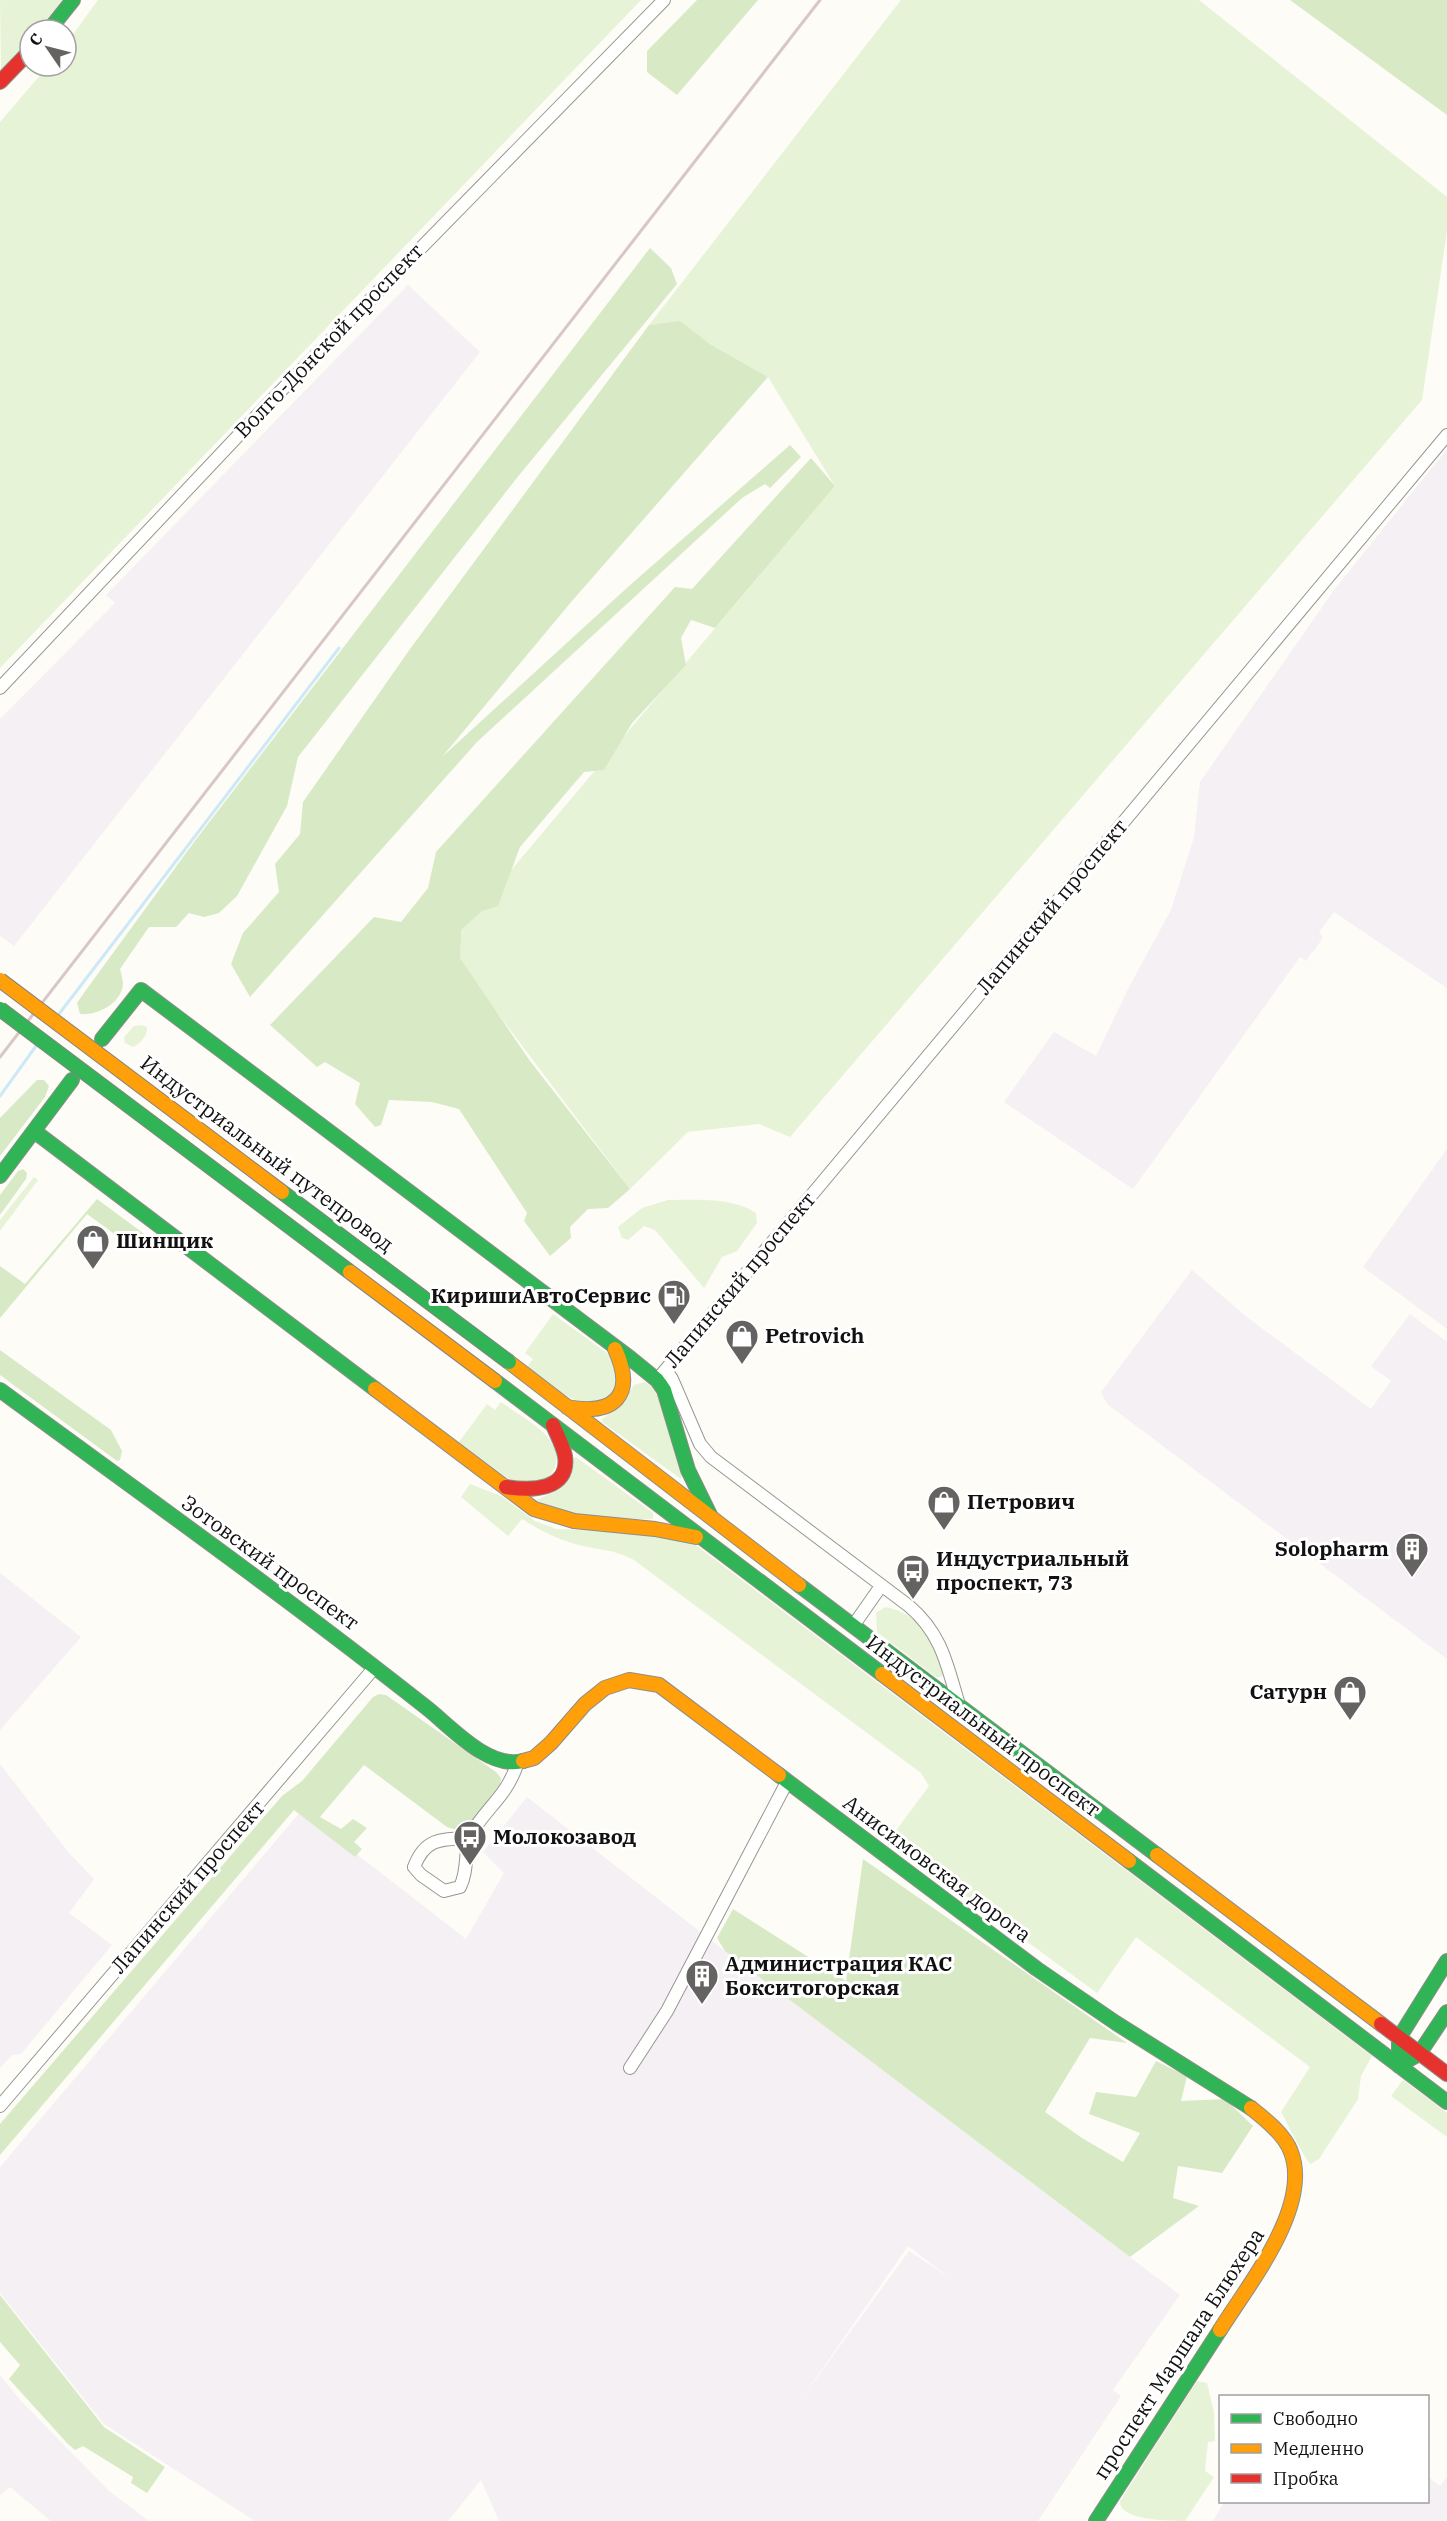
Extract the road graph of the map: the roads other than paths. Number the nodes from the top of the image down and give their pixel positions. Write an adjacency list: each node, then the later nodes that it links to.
1 (74, 0): 3 (street)
2 (664, 0): 7 (street, Волго-Донской проспект)
3 (59, 18)
4 (18, 63): 5 (street)
5 (0, 82)
6 (1447, 435): 16 (street, Лапинский проспект)
7 (0, 688)
8 (0, 980): 15 (street, Индустриальный путепровод, bridge)
9 (0, 1009): 19 (street, Индустриальный проспект, bridge)
10 (102, 1039): 14 (street)
11 (72, 1080): 12 (street)
12 (34, 1131): 13 (street); 20 (street)
13 (0, 1176)
14 (613, 1345): 16 (street); 18 (street)
15 (509, 1362): 18 (street, Индустриальный проспект)
16 (662, 1375): 21 (street); 23 (street)
17 (0, 1390): 25 (street, Зотовский проспект)
18 (566, 1406): 21 (street, Индустриальный проспект)
19 (553, 1425): 20 (street); 22 (street, Индустриальный проспект)
20 (502, 1486): 22 (street)
21 (714, 1521): 24 (street, Индустриальный проспект)
22 (700, 1538): 34 (street, Индустриальный проспект)
23 (881, 1587): 24 (street); 26 (street)
24 (853, 1626): 26 (street, Индустриальный проспект)
25 (375, 1667): 27 (street, Зотовский проспект); 38 (street, Лапинский проспект)
26 (959, 1706): 32 (street, Индустриальный проспект)
27 (517, 1765): 28 (street, Анисимовская дорога); 29 (street)
28 (786, 1782): 35 (street); 39 (street, Анисимовская дорога)
29 (469, 1838): 29 (street)
30 (1447, 1961): 32 (street)
31 (1447, 2012): 33 (street)
32 (1399, 2038): 33 (street, Индустриальный проспект); 34 (street)
33 (1419, 2054): 34 (street); 36 (street, Индустриальный проспект)
34 (1399, 2066): 37 (street, Индустриальный проспект)
35 (630, 2068)
36 (1447, 2074)
37 (1447, 2102)
38 (0, 2106)
39 (1292, 2206): 40 (street, проспект Маршала Блюхера)
40 (1096, 2521)

